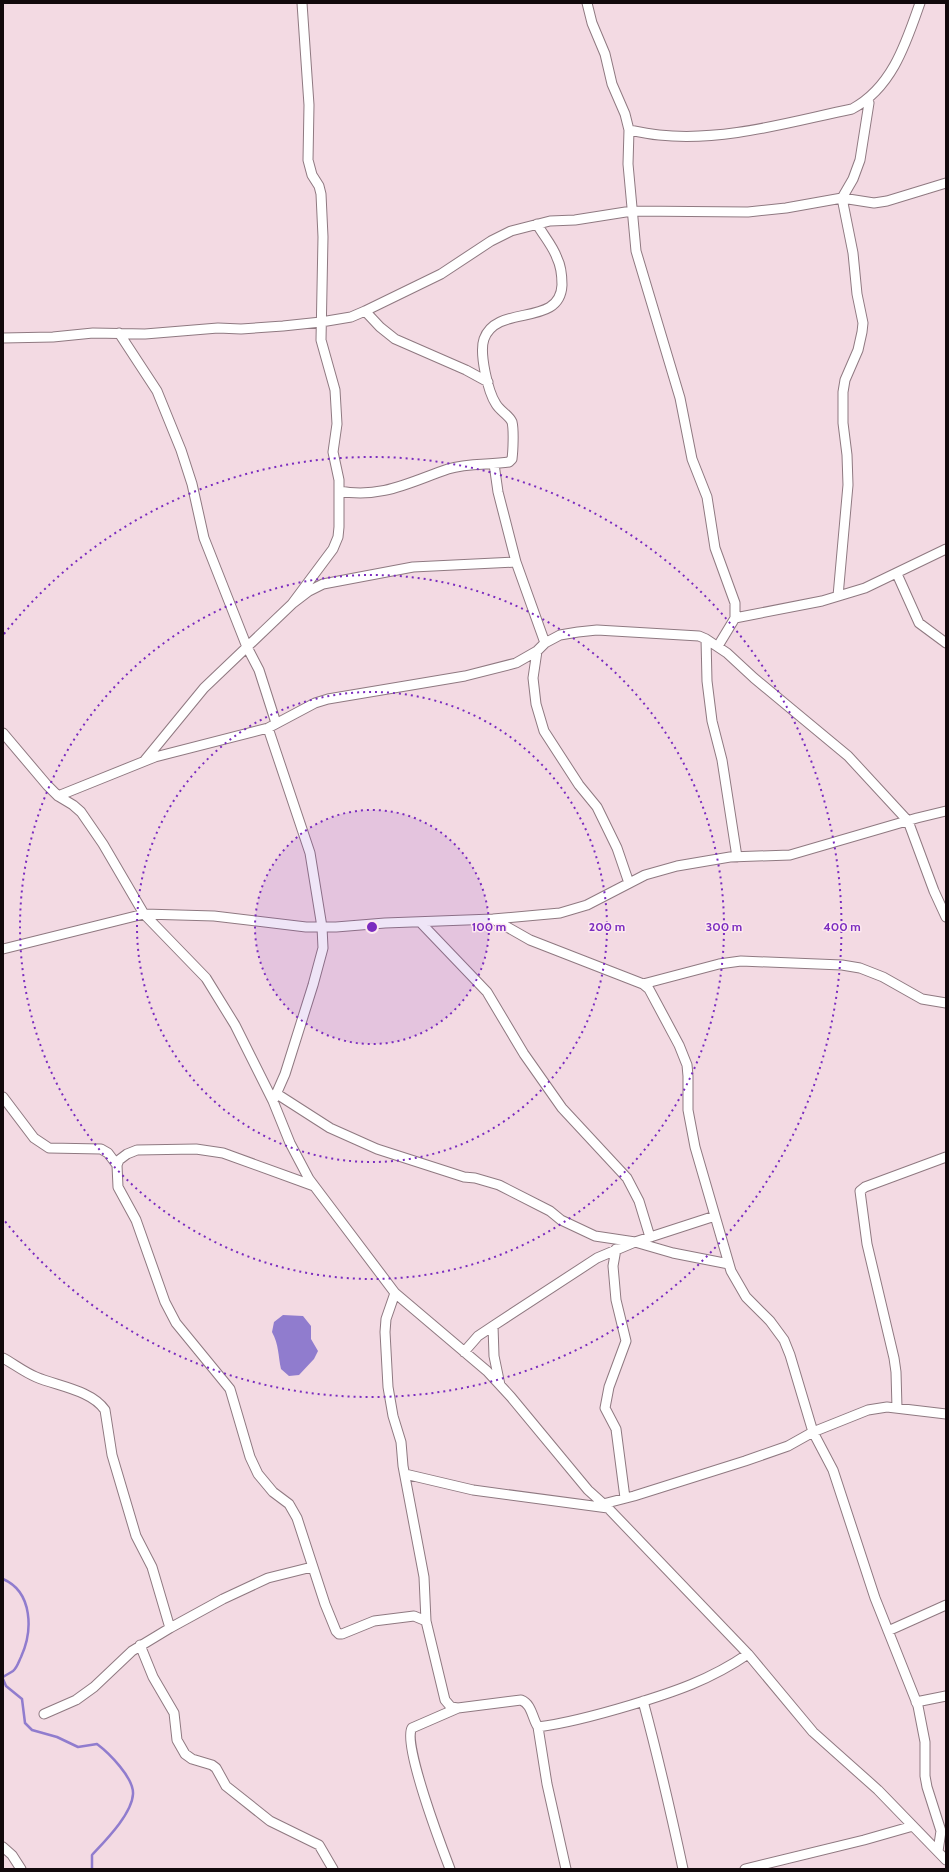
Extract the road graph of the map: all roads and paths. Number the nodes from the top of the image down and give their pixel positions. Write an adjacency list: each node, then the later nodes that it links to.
1 (302, 3): 11 (street)
2 (587, 3): 5 (street)
3 (920, 3): 4 (street)
4 (868, 100): 5 (street); 7 (street)
5 (629, 130): 8 (street)
6 (946, 183): 7 (street)
7 (842, 198): 8 (street); 20 (street)
8 (632, 212): 9 (street); 22 (street)
9 (537, 224): 10 (street); 14 (street)
10 (365, 311): 11 (street); 14 (street)
11 (321, 322): 12 (street); 16 (street)
12 (119, 333): 13 (street); 27 (street)
13 (3, 338)
14 (488, 382): 15 (street)
15 (494, 464): 16 (street); 18 (street)
16 (339, 491): 21 (street)
17 (946, 549): 19 (street)
18 (516, 562): 21 (street); 24 (street)
19 (897, 574): 20 (street); 25 (street)
20 (838, 596): 22 (street)
21 (292, 604): 27 (street)
22 (735, 618): 26 (street)
23 (706, 639): 24 (street); 26 (street); 36 (street)
24 (545, 643): 28 (street)
25 (946, 643)
26 (718, 646): 35 (street)
27 (247, 647): 29 (street); 32 (street)
28 (537, 651): 29 (street); 37 (street)
29 (276, 723): 30 (street)
30 (268, 728): 32 (street); 42 (street)
31 (3, 733): 33 (street)
32 (144, 761): 33 (street)
33 (58, 796): 38 (street)
34 (946, 811): 35 (street)
35 (908, 821): 36 (street); 39 (street)
36 (737, 857): 37 (street)
37 (629, 883): 40 (street)
38 (144, 914): 42 (street); 43 (street); 47 (street)
39 (946, 917)
40 (493, 919): 41 (street); 44 (street)
41 (421, 923): 42 (street); 52 (street)
42 (322, 927): 47 (street)
43 (3, 949)
44 (643, 984): 45 (street); 51 (street)
45 (946, 1002)
46 (3, 1097): 49 (street)
47 (275, 1098): 50 (street); 53 (street)
48 (946, 1157): 61 (street)
49 (117, 1165): 50 (street); 67 (street)
50 (314, 1186): 56 (street)
51 (715, 1216): 52 (street); 55 (street)
52 (650, 1237): 53 (street)
53 (635, 1242): 54 (street); 55 (street)
54 (616, 1250): 57 (street); 65 (street)
55 (729, 1264): 63 (street)
56 (395, 1293): 58 (street); 64 (street)
57 (493, 1326): 58 (street); 60 (street)
58 (464, 1352): 60 (street)
59 (3, 1358): 70 (street)
60 (500, 1385): 66 (street)
61 (897, 1408): 62 (street); 63 (street)
62 (946, 1414)
63 (813, 1432): 65 (street); 71 (street)
64 (405, 1474): 66 (street); 69 (street)
65 (625, 1498): 66 (street)
66 (605, 1506): 73 (street)
67 (312, 1567): 69 (street); 70 (street)
68 (946, 1606): 71 (street)
69 (426, 1621): 77 (street)
70 (170, 1628): 72 (street)
71 (888, 1631): 76 (street)
72 (140, 1645): 78 (street); 86 (street)
73 (748, 1654): 75 (street); 80 (street)
74 (946, 1696): 76 (street)
75 (643, 1701): 79 (street); 88 (street)
76 (916, 1702): 82 (street)
77 (458, 1708): 79 (street); 84 (street)
78 (44, 1714)
79 (538, 1727): 87 (street)
80 (913, 1826): 82 (street); 89 (street)
81 (3, 1847): 85 (street)
82 (938, 1851): 83 (street)
83 (946, 1860)
84 (447, 1868)
85 (21, 1869)
86 (332, 1869)
87 (566, 1869)
88 (684, 1869)
89 (746, 1869)

